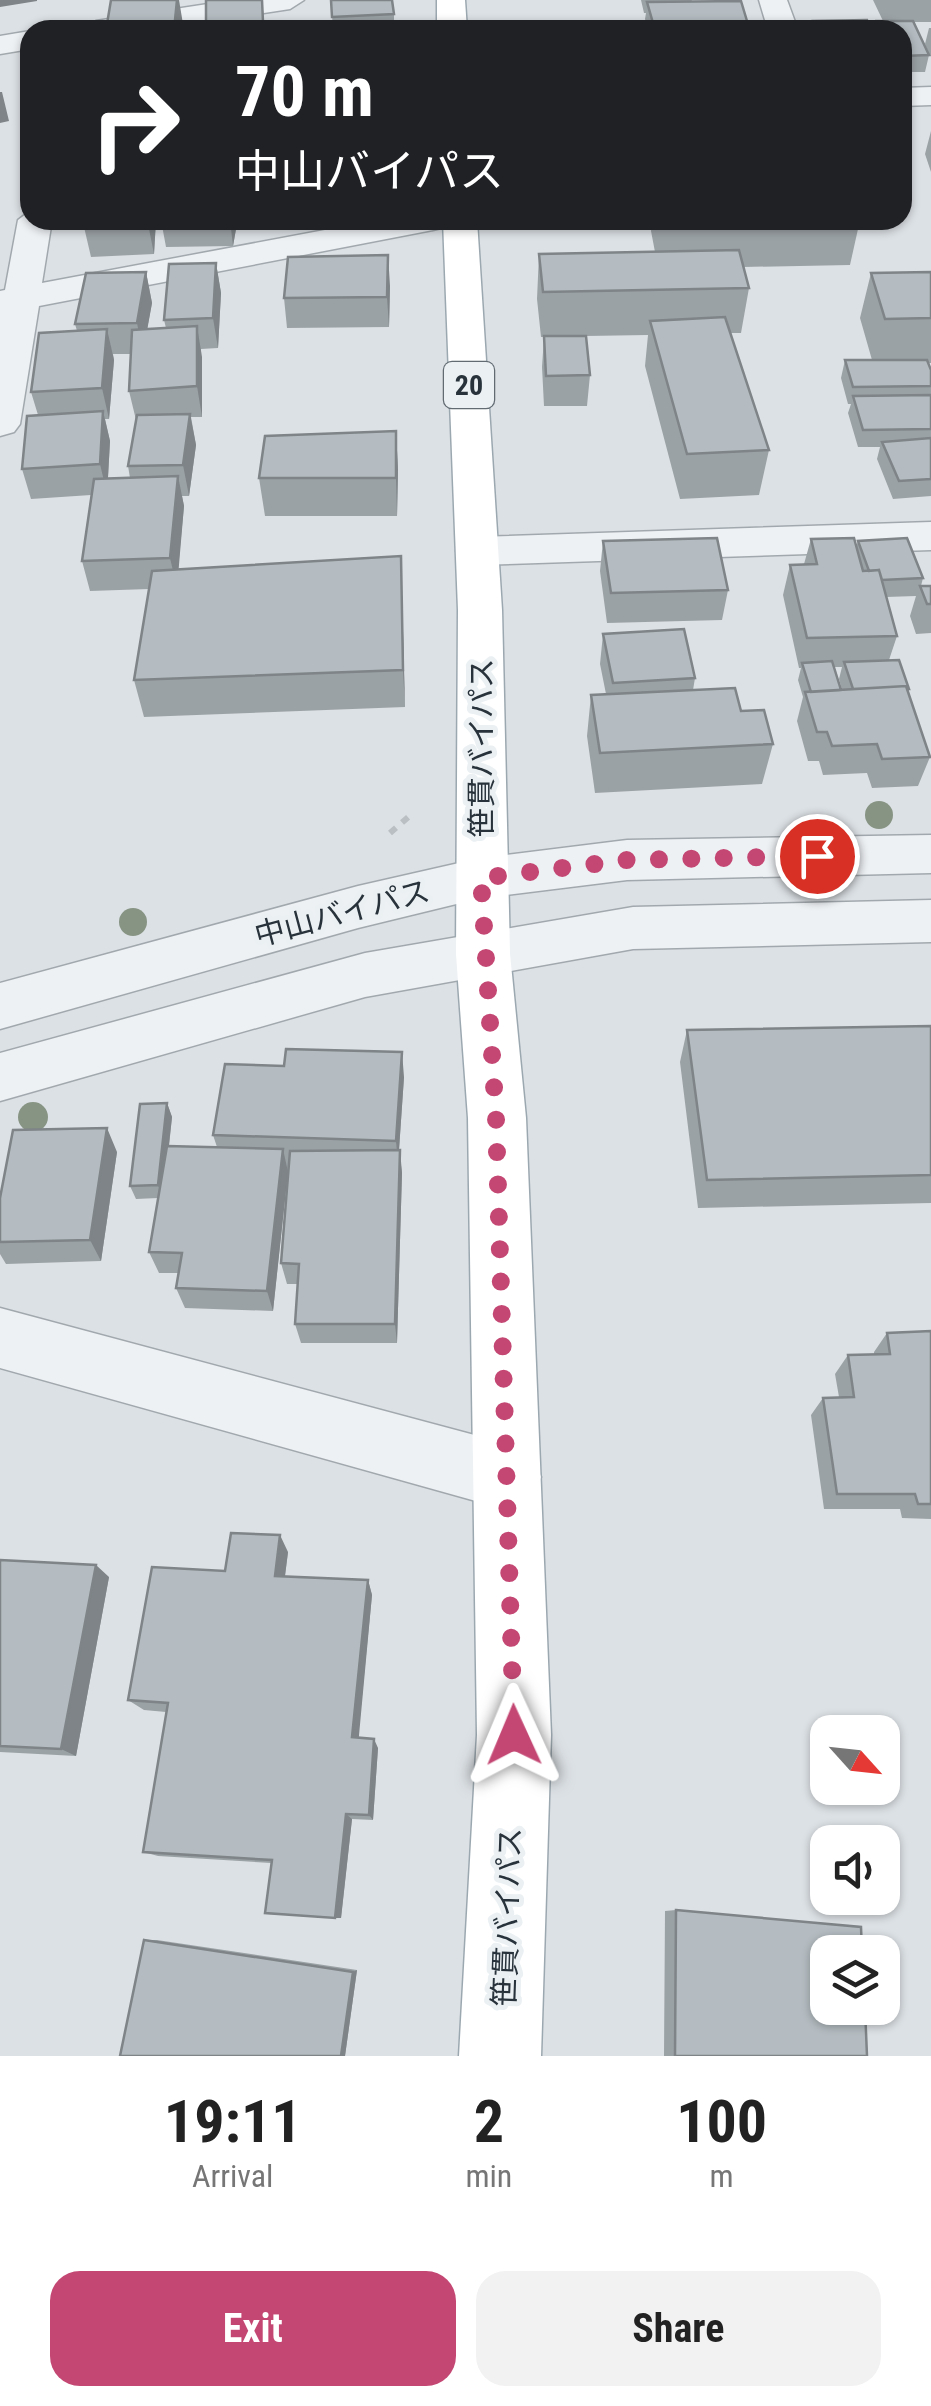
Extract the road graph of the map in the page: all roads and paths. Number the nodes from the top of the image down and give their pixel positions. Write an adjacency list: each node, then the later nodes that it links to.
1 (290, 0): 2 (street)
2 (161, 20)
3 (31, 230): 6 (street)
4 (380, 230): 6 (street)
5 (461, 230): 9 (main road, 笹貫バイパス / 20)
6 (11, 300): 7 (street)
7 (0, 424)
8 (931, 536): 9 (street)
9 (477, 550): 13 (main road, 笹貫バイパス / 20)
10 (419, 799): 11 (path)
11 (384, 837)
12 (931, 854): 13 (street, 中山バイパス)
13 (481, 878): 15 (main road, 笹貫バイパス / 20); 16 (street, 中山バイパス)
14 (931, 921): 15 (street)
15 (483, 954): 17 (street); 19 (main road, 笹貫バイパス / 20)
16 (0, 1006)
17 (0, 1076)
18 (0, 1338): 19 (street)
19 (508, 1477): 20 (main road, 笹貫バイパス / 20)
20 (500, 2056)

